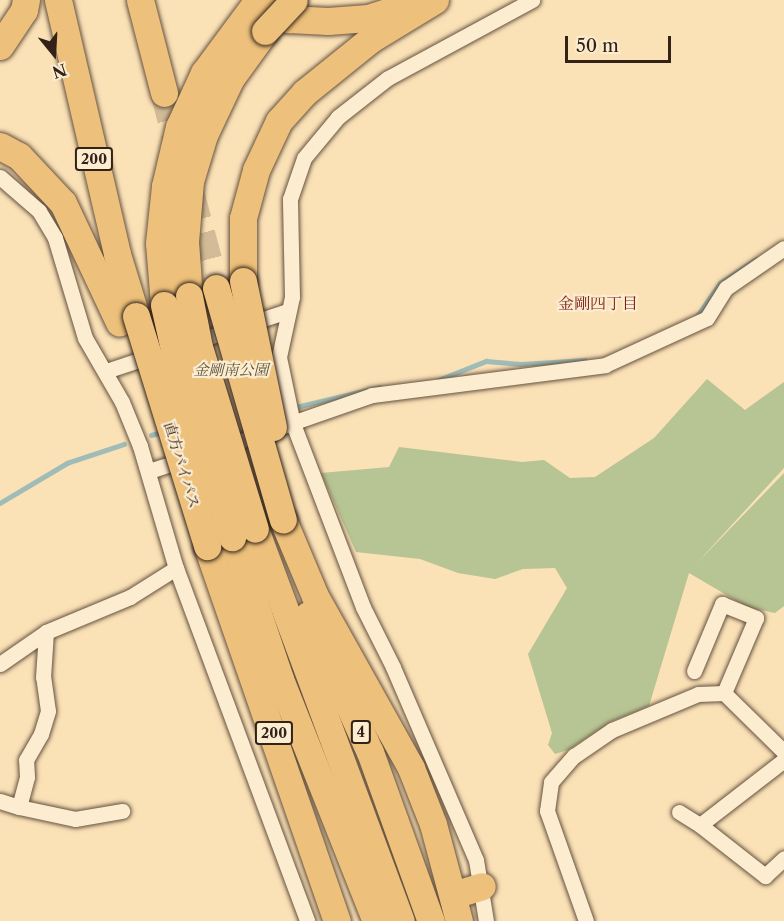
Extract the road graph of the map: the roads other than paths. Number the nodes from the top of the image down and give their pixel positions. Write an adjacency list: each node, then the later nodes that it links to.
1 (26, 0): 9 (highway)
2 (58, 0): 17 (highway, 200)
3 (140, 0): 10 (highway)
4 (258, 0): 6 (highway); 15 (highway)
5 (294, 0): 15 (highway, bridge)
6 (423, 0)
7 (435, 0): 21 (highway, bridge)
8 (532, 0): 16 (street)
9 (0, 46)
10 (164, 93)
11 (0, 146): 17 (highway)
12 (0, 177): 18 (street)
13 (784, 248): 19 (street)
14 (214, 280): 21 (highway, bridge)
15 (176, 300): 22 (highway, bridge)
16 (288, 311): 18 (street); 19 (street)
17 (127, 319): 29 (highway, 200, bridge)
18 (106, 371): 20 (street)
19 (293, 424): 20 (street); 37 (street)
20 (149, 471): 23 (street)
21 (290, 526): 38 (highway); 44 (highway, 4)
22 (243, 533): 42 (highway); 43 (highway)
23 (176, 568): 24 (street); 39 (street)
24 (46, 632): 25 (street); 32 (street)
25 (0, 664)
26 (694, 671): 27 (street)
27 (724, 693): 28 (street); 47 (street)
28 (784, 752)
29 (284, 759): 40 (highway, 200); 41 (highway)
30 (784, 760): 35 (street)
31 (0, 801): 32 (street)
32 (19, 807): 33 (street)
33 (122, 811)
34 (679, 812): 35 (street)
35 (700, 825): 36 (street)
36 (784, 858)
37 (482, 886): 38 (highway); 46 (street)
38 (453, 895): 45 (highway)
39 (307, 921)
40 (337, 921)
41 (352, 921)
42 (376, 921)
43 (401, 921)
44 (430, 921)
45 (459, 921)
46 (486, 921)
47 (586, 921)

